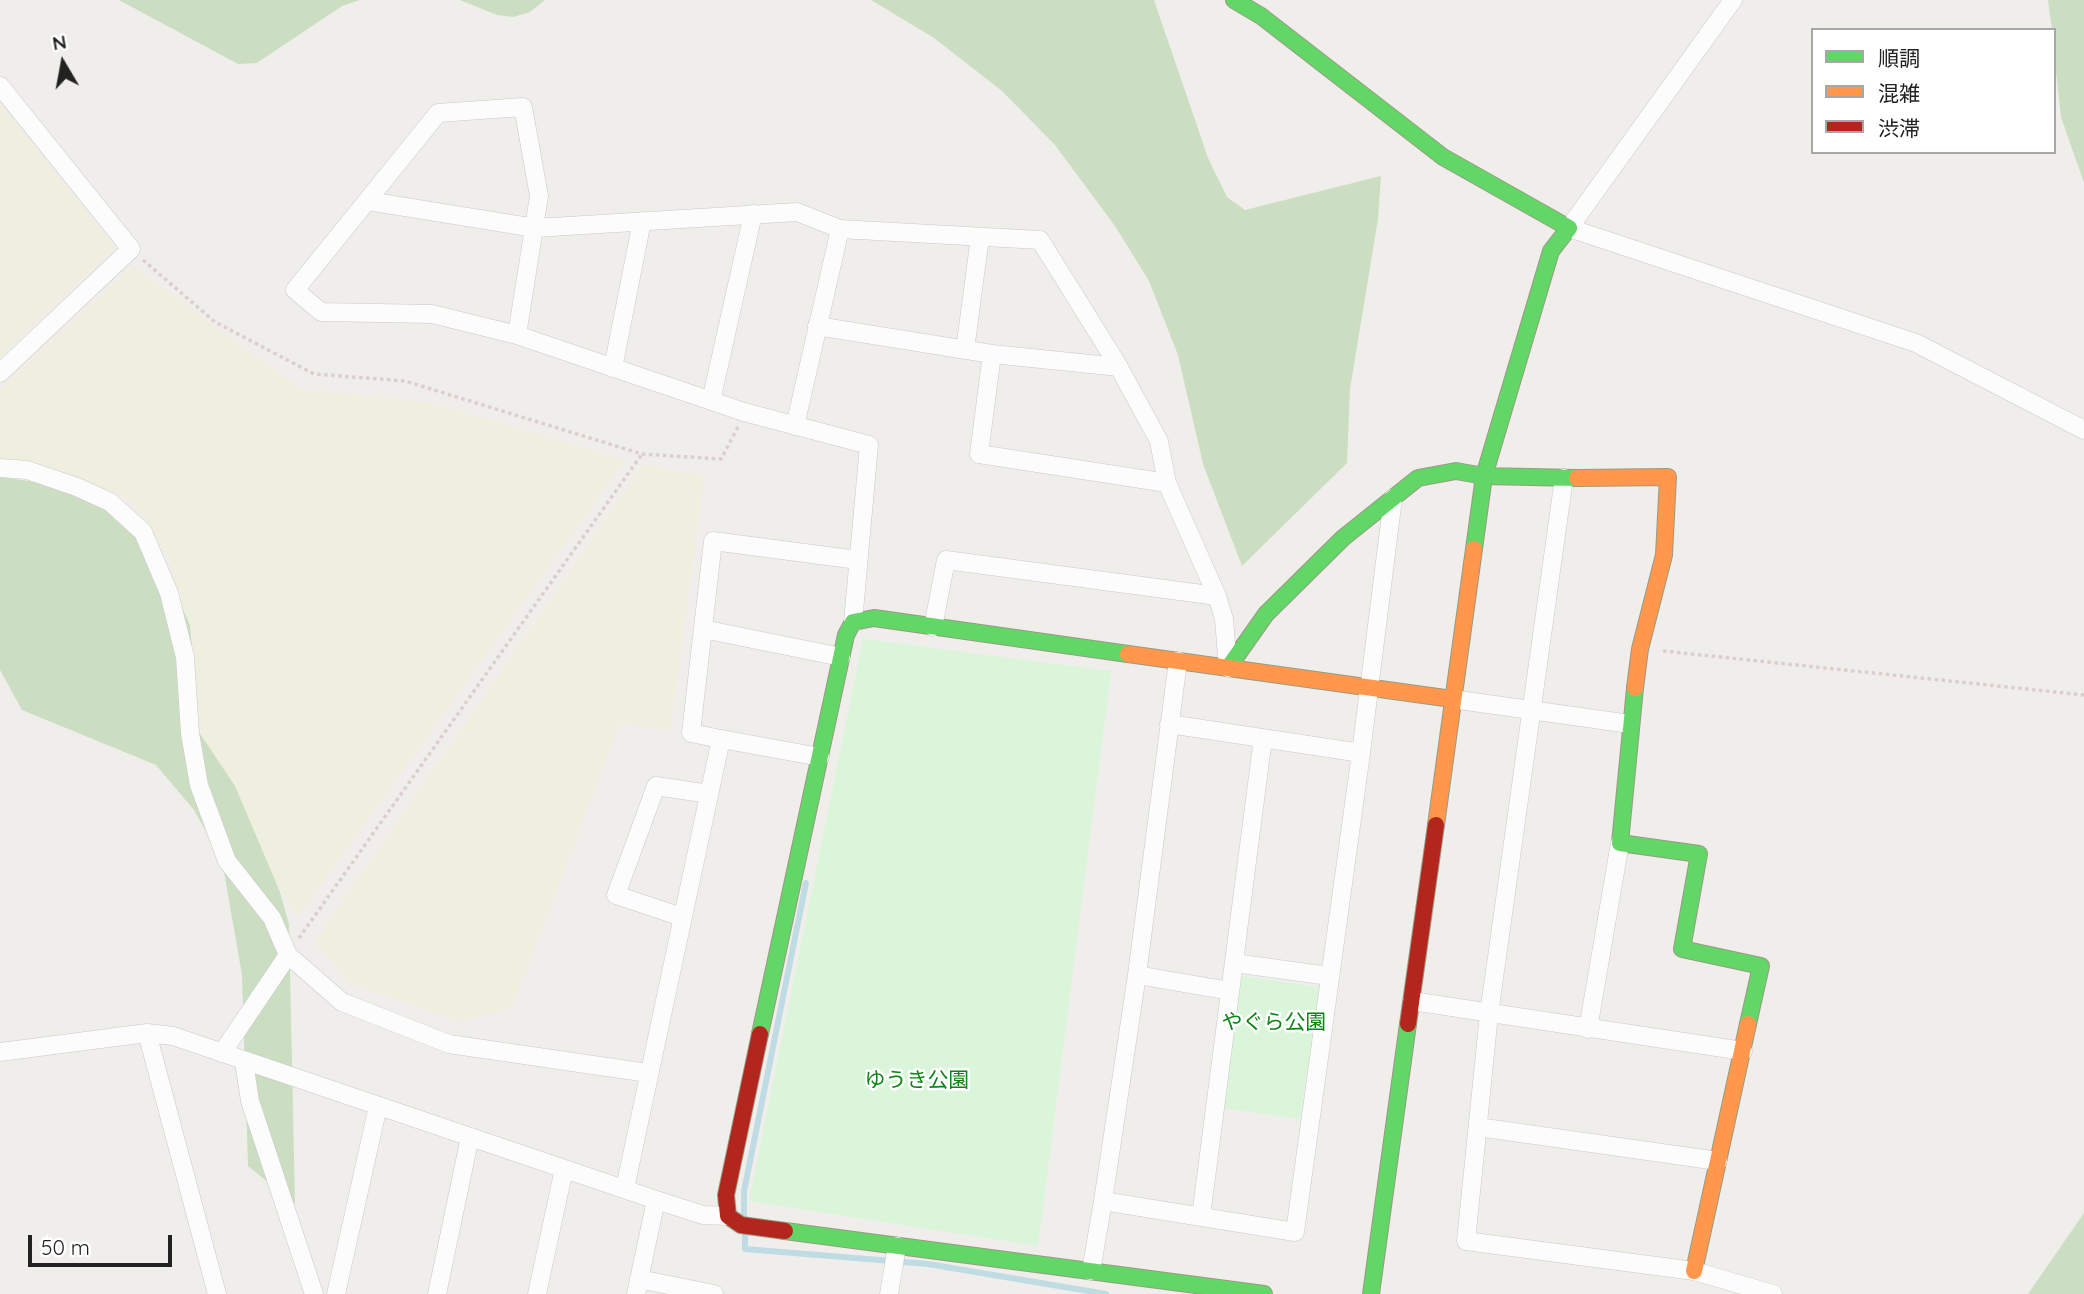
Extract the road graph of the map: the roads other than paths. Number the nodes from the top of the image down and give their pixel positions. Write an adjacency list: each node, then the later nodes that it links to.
1 (1234, 0): 8 (street)
2 (1733, 0): 8 (street)
3 (0, 86): 17 (street)
4 (368, 201): 7 (street); 7 (street); 12 (street)
5 (752, 214): 6 (street); 9 (street); 18 (street)
6 (642, 221): 7 (street); 16 (street)
7 (535, 228): 12 (street)
8 (1569, 228): 20 (street); 22 (street)
9 (840, 229): 10 (street); 11 (street)
10 (980, 237): 13 (street); 15 (street)
11 (817, 326): 13 (street); 19 (street)
12 (517, 335): 16 (street)
13 (965, 350): 14 (street)
14 (992, 354): 15 (street); 24 (street)
15 (1119, 367): 24 (street)
16 (613, 368): 18 (street)
17 (0, 373)
18 (711, 401): 19 (street)
19 (794, 426): 26 (street)
20 (2084, 430)
21 (0, 468): 46 (street)
22 (1484, 476): 23 (street); 25 (street); 35 (street)
23 (1564, 478): 36 (street); 38 (street)
24 (1167, 484): 27 (street)
25 (1393, 498): 33 (street); 34 (street)
26 (858, 560): 28 (street); 30 (street)
27 (1217, 596): 29 (street); 33 (street)
28 (853, 622): 29 (street); 31 (street)
29 (933, 627): 32 (street)
30 (703, 629): 31 (street); 40 (street)
31 (841, 657): 42 (street)
32 (1178, 661): 33 (street); 37 (street)
33 (1228, 668): 34 (street)
34 (1369, 689): 35 (street); 41 (street)
35 (1452, 699): 36 (street); 51 (street)
36 (1533, 710): 38 (street); 52 (street)
37 (1169, 724): 39 (street); 48 (street)
38 (1630, 724): 44 (street)
39 (1263, 738): 41 (street); 47 (street)
40 (721, 739): 42 (street); 43 (street)
41 (1361, 753): 49 (street)
42 (820, 758): 68 (street)
43 (709, 794): 45 (street); 45 (street)
44 (1620, 843): 53 (street); 55 (street)
45 (682, 917): 59 (street)
46 (288, 955): 57 (street); 59 (street)
47 (1234, 963): 49 (street); 50 (street)
48 (1137, 975): 50 (street); 67 (street)
49 (1329, 976): 69 (street)
50 (1230, 990): 69 (street)
51 (1412, 1001): 52 (street); 82 (street)
52 (1489, 1014): 53 (street); 61 (street)
53 (1588, 1029): 55 (street)
54 (147, 1033): 56 (street); 57 (street); 75 (street)
55 (1743, 1051): 63 (street)
56 (0, 1052)
57 (222, 1052): 58 (street)
58 (244, 1062): 60 (street); 76 (street)
59 (648, 1073): 65 (street)
60 (378, 1106): 62 (street); 77 (street)
61 (1478, 1127): 63 (street); 72 (street)
62 (470, 1138): 64 (street); 78 (street)
63 (1718, 1161): 72 (street)
64 (564, 1169): 65 (street); 79 (street)
65 (625, 1188): 66 (street)
66 (656, 1200): 68 (street); 73 (street)
67 (1103, 1201): 69 (street); 71 (street)
68 (728, 1216): 70 (street)
69 (1201, 1216)
70 (897, 1246): 71 (street); 81 (street)
71 (1091, 1271): 74 (street)
72 (1694, 1271): 83 (street)
73 (637, 1287): 80 (street)
74 (1252, 1293)
75 (217, 1294)
76 (314, 1294)
77 (336, 1294)
78 (437, 1294)
79 (537, 1294)
80 (714, 1294)
81 (888, 1294)
82 (1371, 1294)
83 (1773, 1294)

